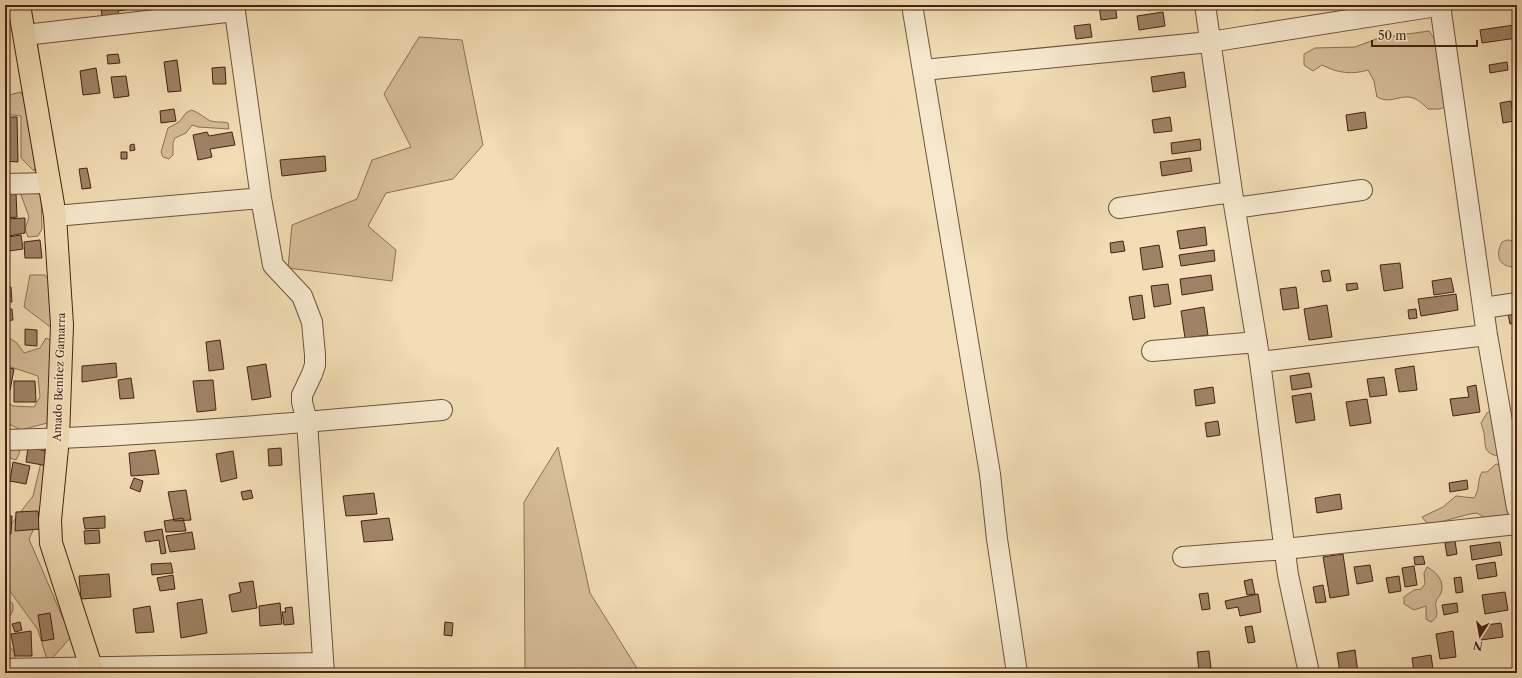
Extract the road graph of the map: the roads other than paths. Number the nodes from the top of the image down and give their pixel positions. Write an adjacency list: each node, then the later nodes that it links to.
1 (19, 5): 7 (main road, Amado Benítez Gamarra)
2 (912, 5): 9 (street)
3 (1205, 5): 8 (street)
4 (1440, 5): 5 (street); 8 (street); 18 (street)
5 (1443, 5)
6 (235, 8): 7 (street); 13 (street)
7 (25, 35): 10 (main road, Amado Benítez Gamarra)
8 (1210, 42): 9 (street); 14 (street)
9 (923, 70): 34 (street)
10 (50, 183): 11 (street); 16 (main road, Amado Benítez Gamarra)
11 (5, 184)
12 (1362, 190): 14 (street)
13 (261, 198): 16 (street); 24 (street)
14 (1233, 200): 15 (street); 20 (street)
15 (1120, 208)
16 (55, 216): 25 (main road, Amado Benítez Gamarra)
17 (1517, 303): 18 (street)
18 (1484, 308): 19 (street)
19 (1487, 335): 22 (street); 27 (street)
20 (1257, 342): 21 (street); 22 (street)
21 (1152, 351)
22 (1260, 362): 29 (street)
23 (442, 410): 24 (street)
24 (307, 422): 25 (street); 31 (street)
25 (58, 438): 26 (street); 33 (main road, Amado Benítez Gamarra)
26 (5, 440)
27 (1516, 503)
28 (1517, 524): 29 (street)
29 (1285, 549): 30 (street); 35 (street)
30 (1183, 557)
31 (323, 668): 33 (street)
32 (5, 669): 33 (street)
33 (92, 670)
34 (1017, 673)
35 (1309, 673)

